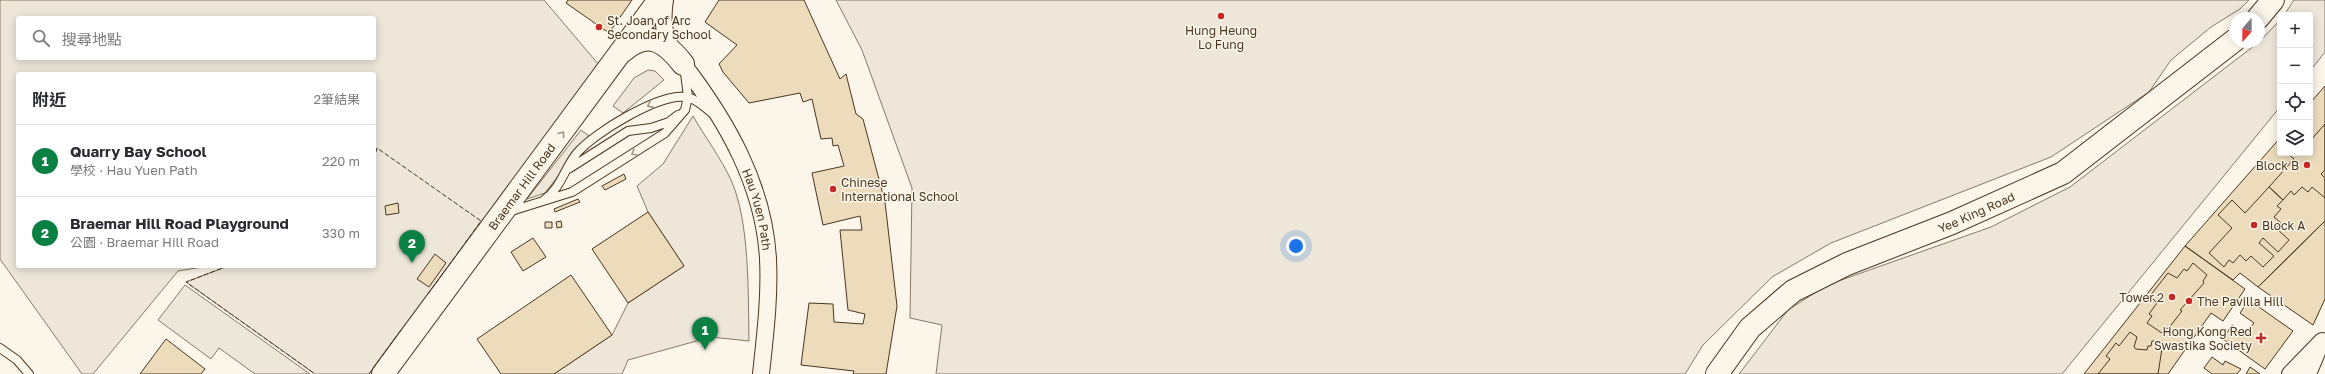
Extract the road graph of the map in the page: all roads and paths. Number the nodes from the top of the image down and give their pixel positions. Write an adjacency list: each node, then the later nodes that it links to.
1 (659, 0): 6 (street, Braemar Hill Road)
2 (665, 0): 7 (street, Hau Yuen Path)
3 (2273, 0): 4 (street)
4 (2263, 12)
5 (2229, 45): 19 (street, Yee King Road)
6 (619, 54): 7 (street); 13 (street, Braemar Hill Road, one-way to 6)
7 (679, 59): 8 (lane); 10 (street, Hau Yuen Path)
8 (688, 97): 9 (lane); 10 (lane); 11 (lane, one-way to 11)
9 (685, 110): 11 (lane); 12 (lane, one-way to 12)
10 (725, 124): 18 (street, Hau Yuen Path)
11 (568, 170): 12 (lane)
12 (542, 202): 13 (lane)
13 (503, 214): 17 (street, Braemar Hill Road)
14 (2323, 338): 20 (street); 21 (street)
15 (0, 348): 16 (lane)
16 (29, 374)
17 (384, 374)
18 (761, 374)
19 (1717, 374)
20 (2290, 374)
21 (2308, 374)

